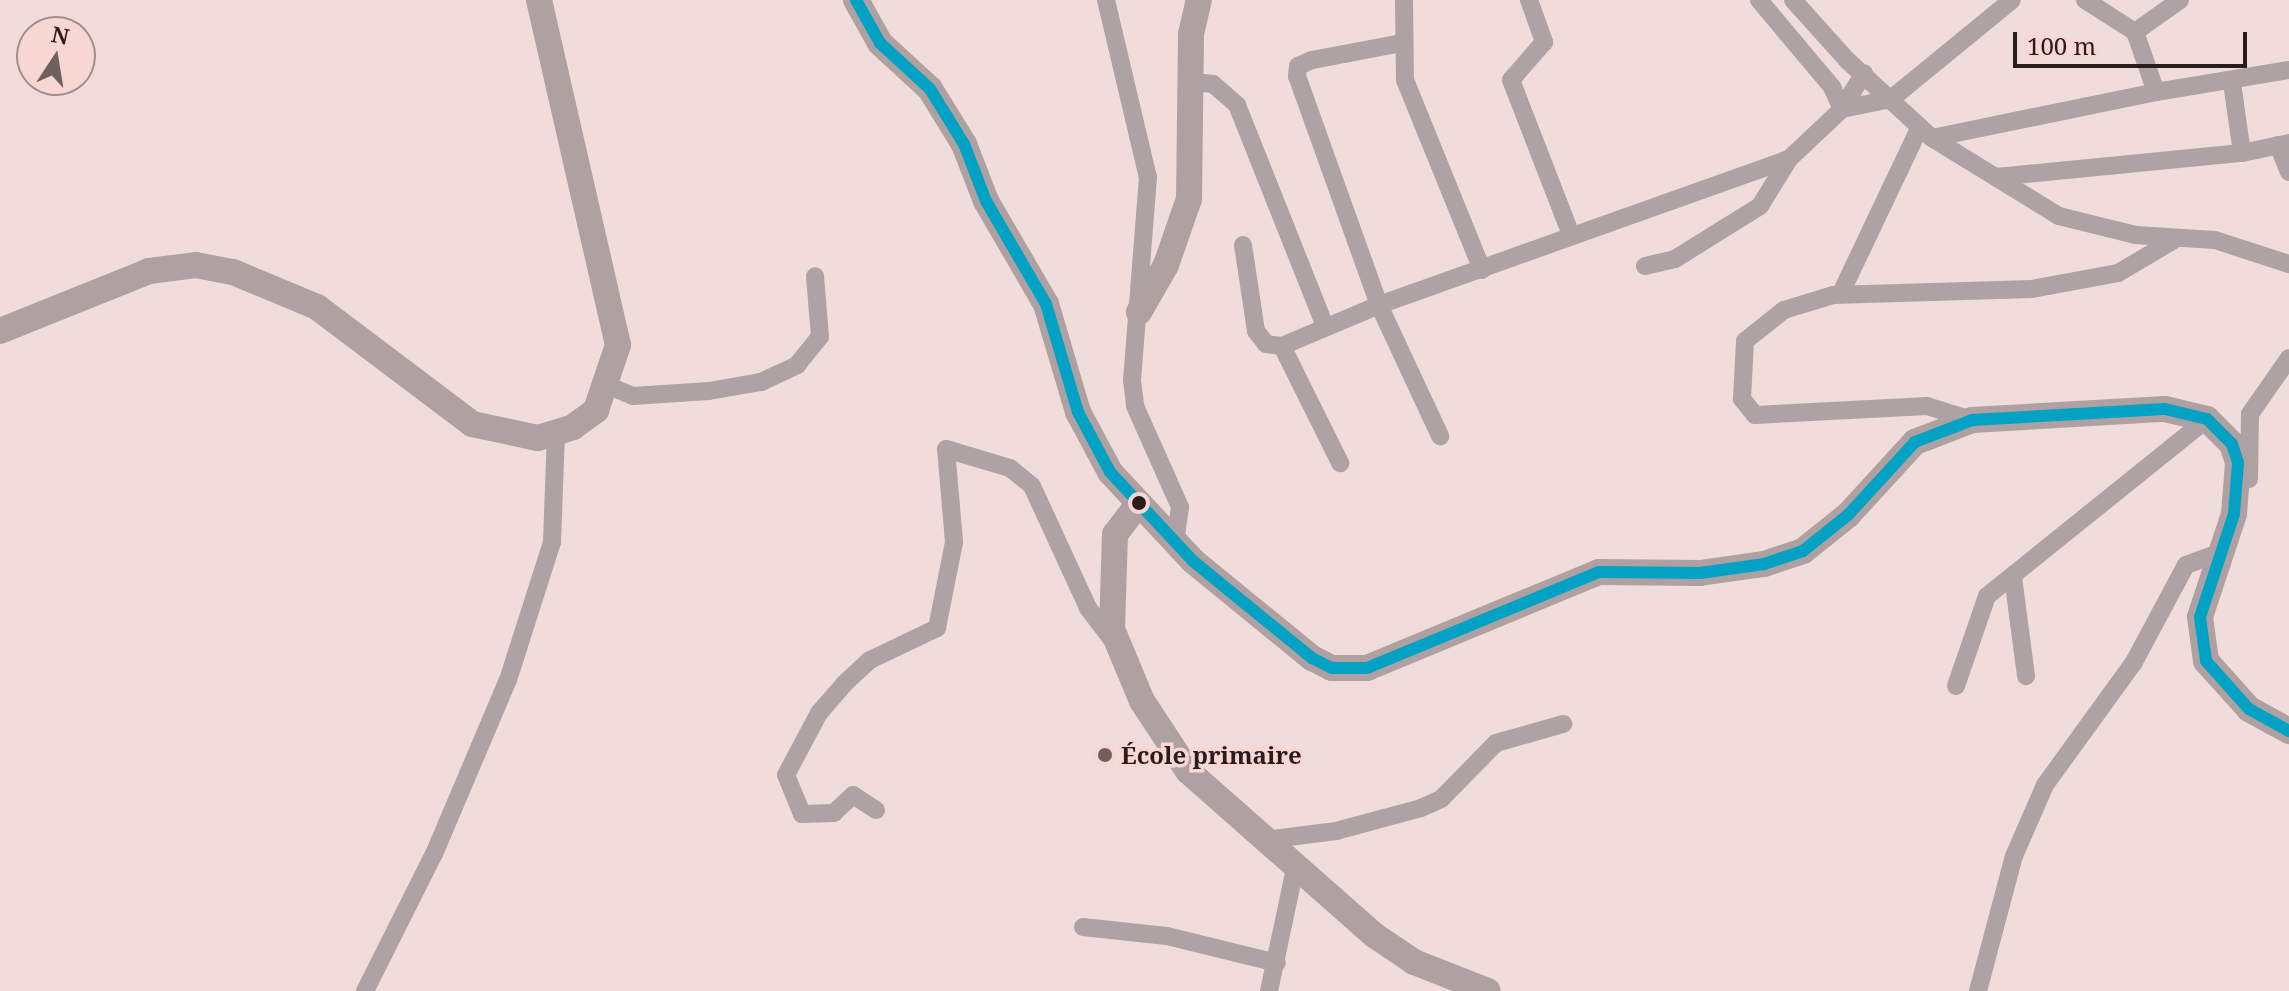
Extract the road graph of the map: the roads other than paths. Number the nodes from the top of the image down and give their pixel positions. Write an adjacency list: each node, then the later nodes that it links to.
1 (539, 0): 42 (main road)
2 (856, 0): 48 (main road)
3 (1106, 0): 37 (street)
4 (1199, 0): 17 (main road)
5 (1404, 0): 14 (street)
6 (1529, 0): 28 (street)
7 (1786, 0): 12 (street)
8 (1793, 0): 16 (street)
9 (2012, 0): 20 (street)
10 (2085, 0): 13 (street)
11 (2180, 0): 13 (street)
12 (1765, 6): 21 (street)
13 (2135, 32): 19 (street)
14 (1402, 43): 33 (street); 36 (street)
15 (2289, 70): 18 (street)
16 (1864, 73): 20 (street); 21 (street)
17 (1194, 82): 37 (main road); 38 (street)
18 (2232, 83): 19 (street); 24 (street)
19 (2156, 92): 22 (street)
20 (1891, 99): 21 (street); 22 (street)
21 (1842, 109): 25 (street)
22 (1926, 132): 27 (street); 35 (street)
23 (2284, 144): 24 (street); 26 (street)
24 (2242, 153): 27 (street)
25 (1789, 159): 28 (street); 32 (street)
26 (2289, 172)
27 (1996, 177): 29 (street)
28 (1571, 235): 33 (street)
29 (2174, 240): 31 (street); 35 (street)
30 (1243, 245): 40 (street)
31 (2289, 264)
32 (1645, 266)
33 (1482, 270): 36 (street)
34 (815, 276): 42 (street)
35 (1841, 293): 44 (street)
36 (1379, 305): 38 (street); 46 (street)
37 (1139, 312): 50 (street)
38 (1325, 326): 40 (street)
39 (0, 331): 45 (main road)
40 (1282, 346): 47 (street)
41 (2289, 358): 49 (street)
42 (607, 385): 45 (main road)
43 (2207, 419): 44 (main road); 49 (main road); 52 (street)
44 (1972, 420): 50 (main road)
45 (556, 434): 63 (street)
46 (1440, 436)
47 (1340, 463)
48 (1138, 504): 50 (main road); 53 (main road)
49 (2234, 514): 51 (main road)
50 (1175, 543)
51 (2216, 554): 57 (main road); 66 (street)
52 (2013, 577): 54 (street); 55 (street)
53 (1121, 650): 58 (street); 59 (main road)
54 (2026, 676)
55 (1956, 686)
56 (1563, 724): 59 (street)
57 (2289, 731)
58 (876, 810)
59 (1265, 840): 60 (main road)
60 (1295, 869): 62 (street); 65 (main road)
61 (1083, 927): 62 (street)
62 (1277, 963): 64 (street)
63 (365, 991)
64 (1269, 991)
65 (1488, 991)
66 (1978, 991)

